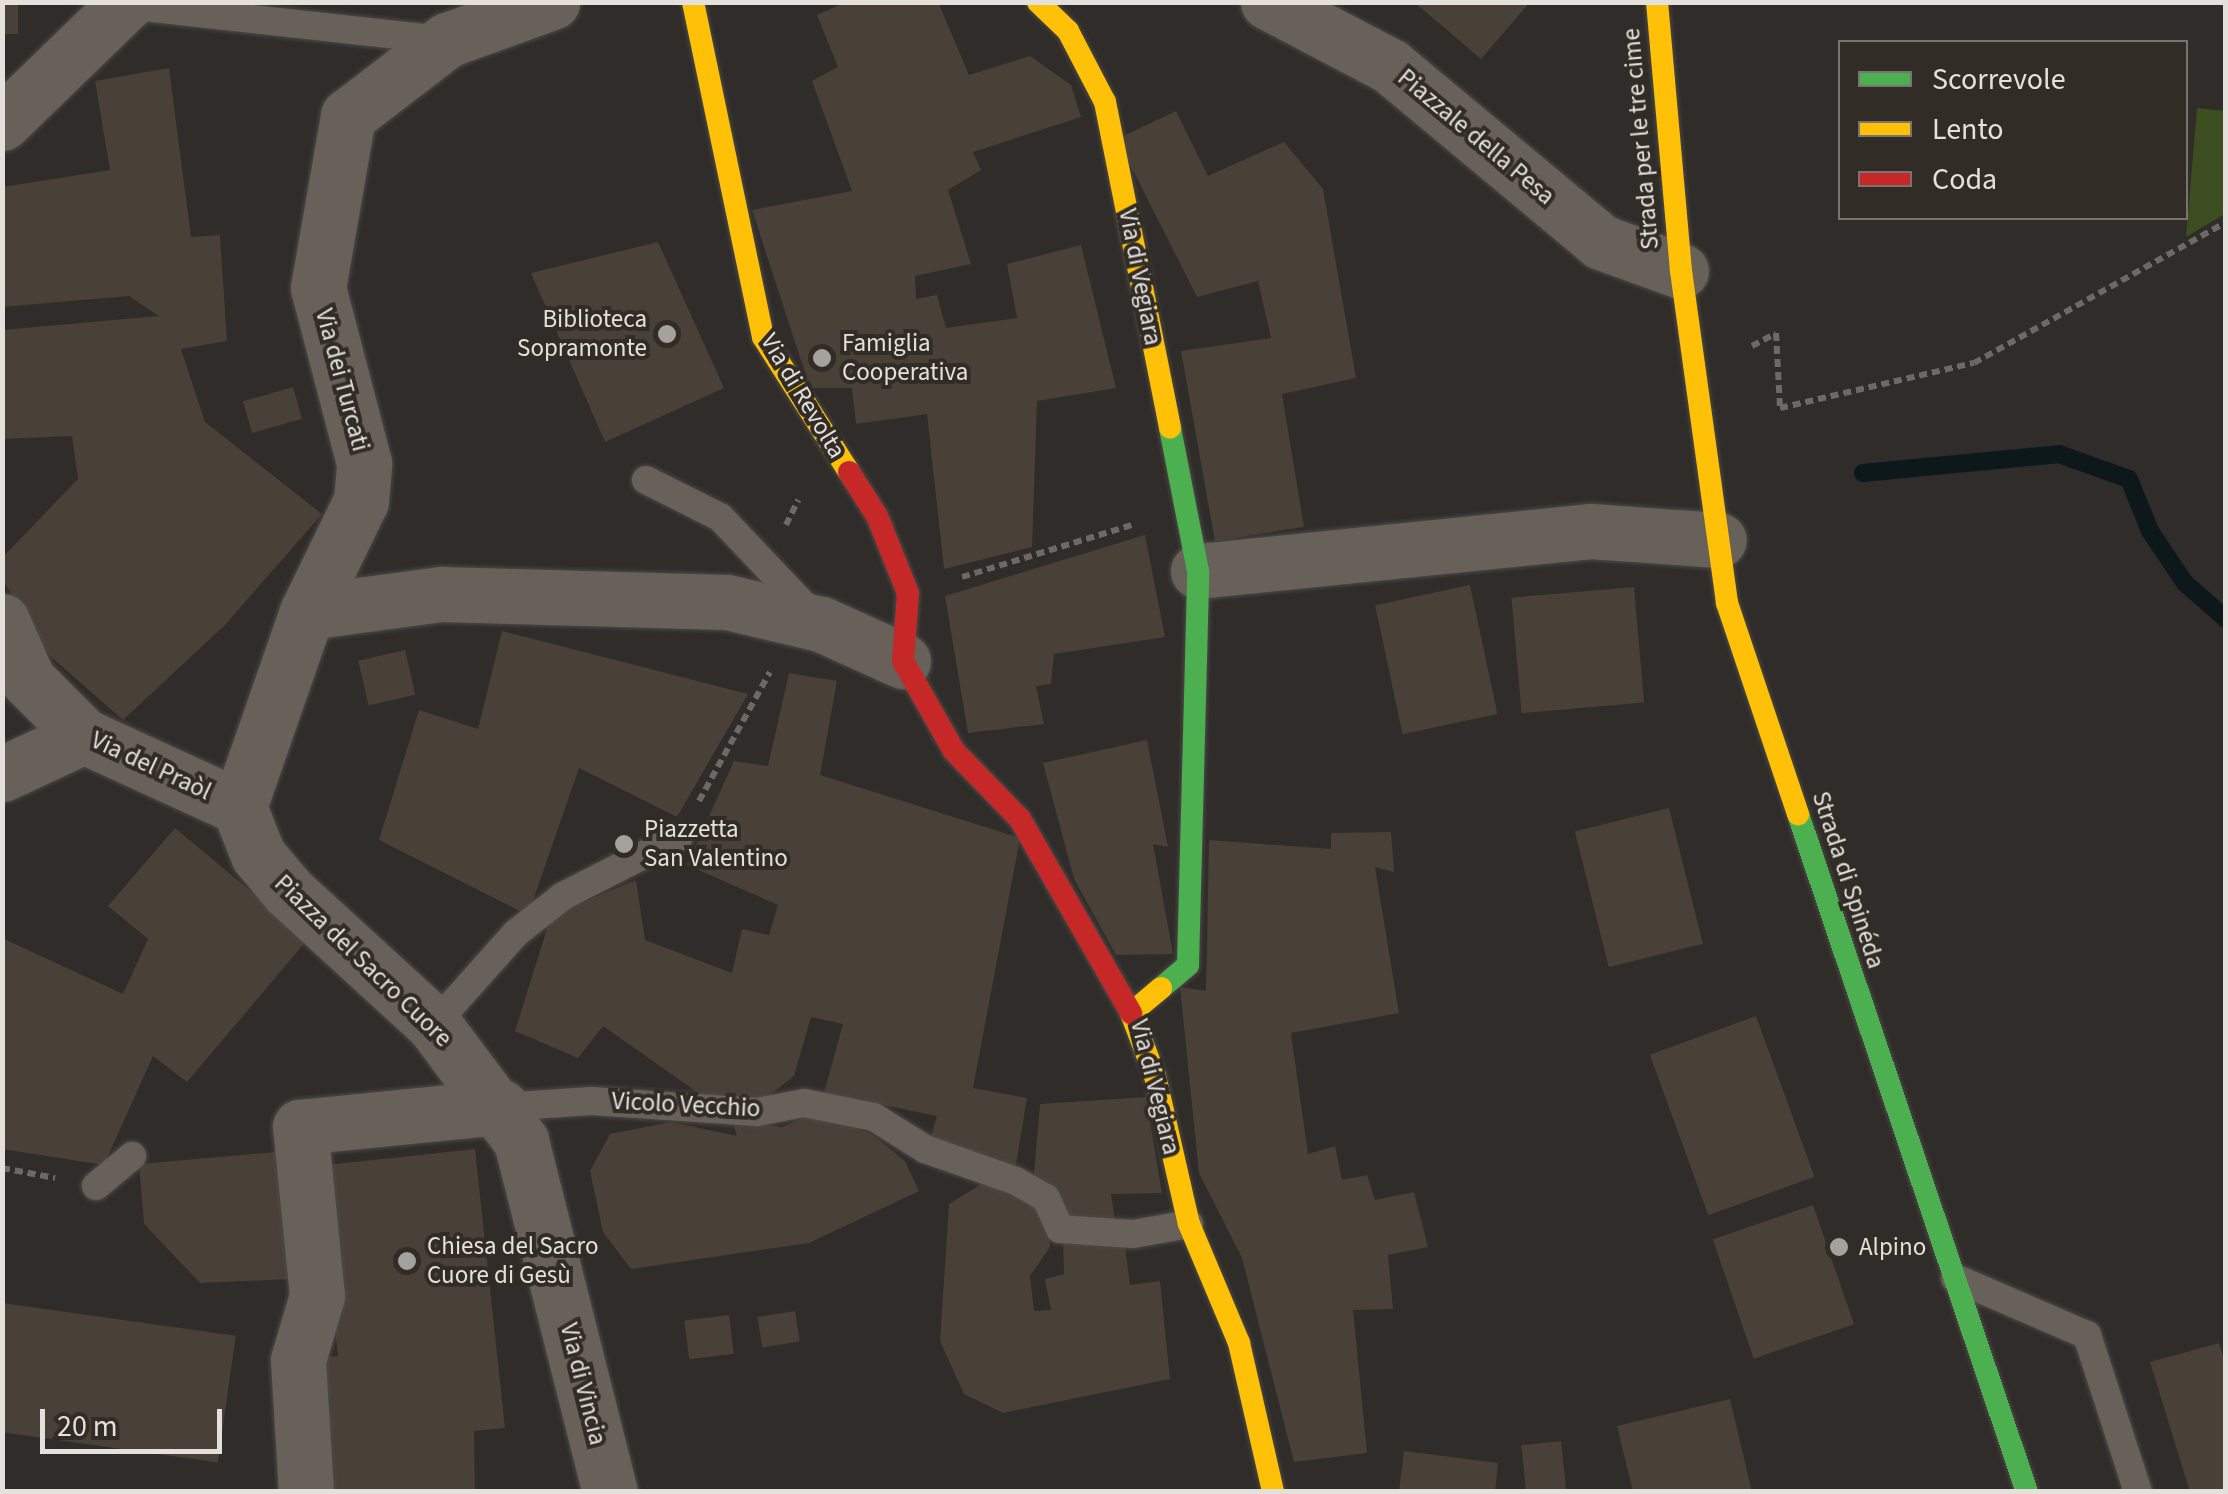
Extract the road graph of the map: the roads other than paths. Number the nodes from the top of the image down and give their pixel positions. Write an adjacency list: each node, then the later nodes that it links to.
1 (552, 2): 7 (street, Via dei Turcati)
2 (693, 2): 16 (street, Via di Revolta)
3 (1038, 2): 12 (street, Via di Vegiara)
4 (1268, 2): 9 (street, Piazzale della Pesa)
5 (1657, 2): 9 (street, Strada per le tre cime)
6 (127, 4): 7 (lane, Via dei Turcati); 8 (street)
7 (447, 40): 13 (street, Via dei Turcati)
8 (2, 124)
9 (1681, 271): 11 (street, Strada di Spinéda)
10 (646, 480): 15 (lane)
11 (1719, 540): 12 (street); 27 (street, Strada di Spinéda)
12 (1198, 571): 21 (street, Via di Vegiara)
13 (308, 612): 15 (street); 19 (street, Via dei Turcati)
14 (2, 621): 17 (street, Via del Praòl)
15 (809, 622): 16 (street)
16 (902, 661): 21 (street)
17 (84, 736): 18 (street); 19 (street, Via del Praòl)
18 (2, 774)
19 (239, 807): 22 (street, Piazza del Sacro Cuore)
20 (679, 838): 22 (lane)
21 (1132, 1013): 26 (street, Via di Vegiara)
22 (434, 1025): 23 (street, Piazza del Sacro Cuore)
23 (501, 1107): 26 (lane, Vicolo Vecchio); 28 (street); 29 (street, Via di Vincia)
24 (132, 1156): 25 (lane)
25 (96, 1186)
26 (1189, 1224): 30 (street, Via di Vegiara)
27 (1952, 1276): 31 (street, Strada di Spinéda); 32 (lane)
28 (306, 1492)
29 (610, 1492)
30 (1273, 1492)
31 (2027, 1492)
32 (2138, 1492)

